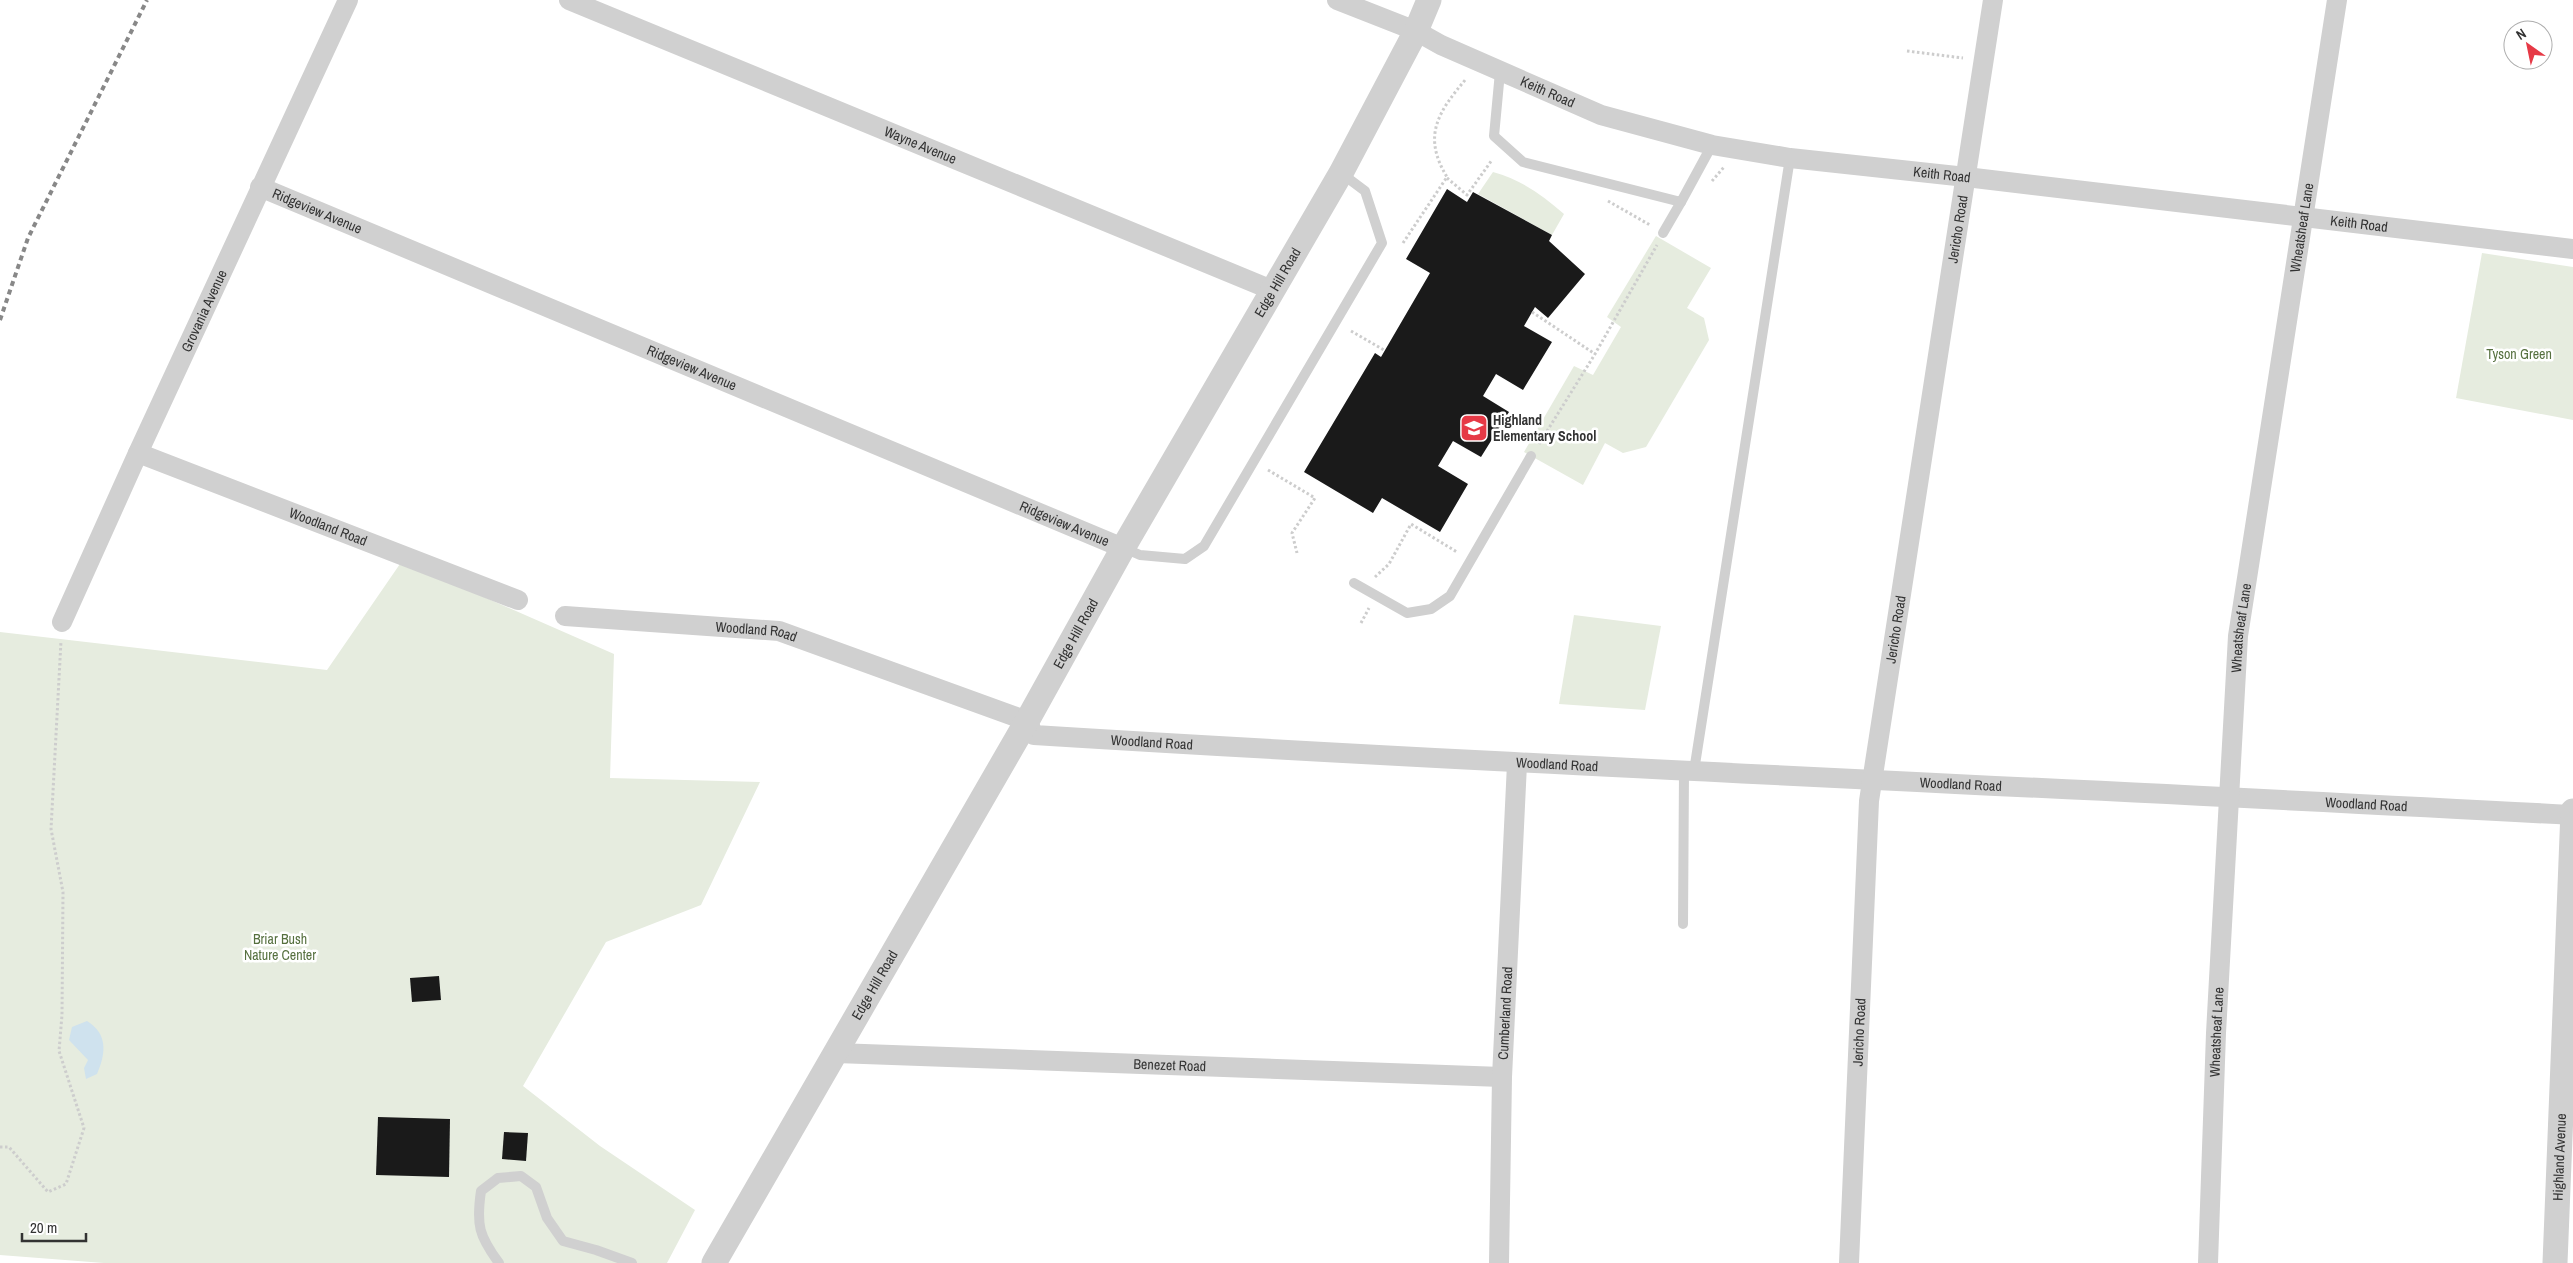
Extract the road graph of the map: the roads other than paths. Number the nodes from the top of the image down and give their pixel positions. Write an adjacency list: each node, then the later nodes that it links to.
1 (348, 0): 13 (street, Grovania Avenue)
2 (569, 0): 18 (street, Wayne Avenue)
3 (1338, 0): 7 (street, Keith Road)
4 (1429, 0): 7 (street, Edge Hill Road)
5 (1993, 0): 12 (street, Jericho Road)
6 (2337, 0): 15 (street, Wheatsheaf Lane)
7 (1416, 31): 8 (street, Keith Road); 11 (street, Edge Hill Road)
8 (1500, 72): 9 (street, Keith Road); 14 (lane)
9 (1712, 145): 10 (street, Keith Road); 14 (lane)
10 (1790, 158): 12 (street, Keith Road); 28 (lane)
11 (1341, 173): 18 (street, Edge Hill Road); 21 (lane)
12 (1966, 177): 15 (street, Keith Road); 29 (street, Jericho Road)
13 (260, 187): 19 (street, Grovania Avenue); 21 (street, Ridgeview Avenue)
14 (1682, 202): 16 (lane)
15 (2303, 218): 17 (street, Keith Road); 30 (street, Wheatsheaf Lane)
16 (1663, 233)
17 (2573, 249)
18 (1272, 290): 21 (street, Edge Hill Road)
19 (138, 452): 23 (street, Woodland Road); 25 (street, Grovania Avenue)
20 (1531, 456): 22 (lane)
21 (1123, 548): 26 (street, Edge Hill Road)
22 (1354, 583)
23 (518, 600)
24 (565, 616): 26 (street, Woodland Road)
25 (62, 622)
26 (1027, 721): 27 (street, Woodland Road); 33 (street, Edge Hill Road)
27 (1517, 764): 28 (street, Woodland Road); 34 (street, Cumberland Road)
28 (1689, 771): 29 (street, Woodland Road); 32 (lane)
29 (1872, 780): 30 (street, Woodland Road); 39 (street, Jericho Road)
30 (2227, 796): 31 (street, Woodland Road); 40 (street, Wheatsheaf Lane)
31 (2573, 814): 41 (street, Highland Avenue)
32 (1683, 924)
33 (836, 1053): 34 (street, Benezet Road); 37 (street, Edge Hill Road)
34 (1502, 1077): 38 (street, Cumberland Road)
35 (499, 1263): 36 (lane)
36 (632, 1263)
37 (714, 1263)
38 (1499, 1263)
39 (1850, 1263)
40 (2208, 1263)
41 (2554, 1263)

